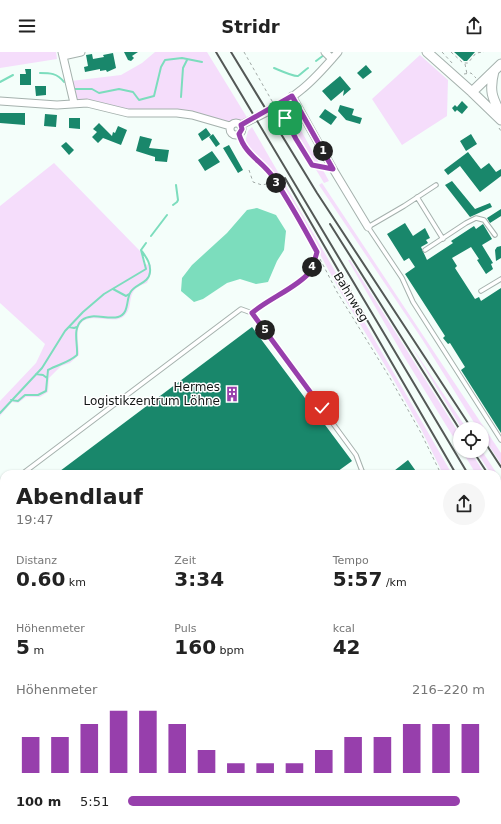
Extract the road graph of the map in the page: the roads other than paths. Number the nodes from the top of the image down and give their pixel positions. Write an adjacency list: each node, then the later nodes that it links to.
1 (81, 52): 5 (street)
2 (325, 52): 6 (street)
3 (338, 52): 6 (street)
4 (427, 52): 9 (main road)
5 (62, 54): 12 (street)
6 (332, 59): 10 (street)
7 (501, 64): 8 (main road)
8 (494, 71): 9 (main road); 13 (main road)
9 (472, 92): 14 (main road)
10 (292, 96): 15 (street); 19 (street)
11 (0, 101): 12 (street)
12 (74, 104): 16 (street)
13 (501, 115)
14 (501, 120)
15 (241, 125): 16 (street); 16 (street)
16 (230, 126)
17 (436, 185): 18 (lane)
18 (417, 197): 19 (lane); 21 (lane)
19 (368, 227): 27 (lane)
20 (495, 235): 21 (lane)
21 (443, 238): 22 (lane)
22 (425, 250)
23 (317, 252): 26 (lane)
24 (501, 279): 25 (lane)
25 (481, 291)
26 (252, 313): 28 (lane); 29 (lane)
27 (501, 440)
28 (27, 470)
29 (362, 470)

